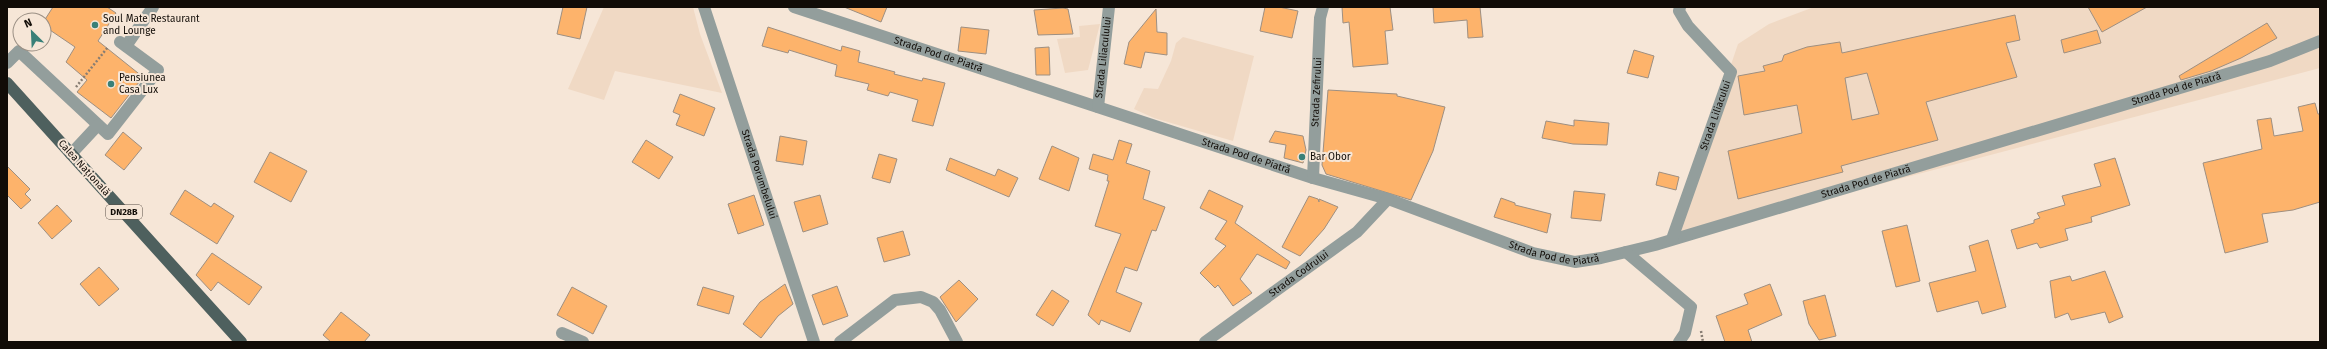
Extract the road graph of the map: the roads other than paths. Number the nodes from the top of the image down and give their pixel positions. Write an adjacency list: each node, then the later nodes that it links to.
1 (153, 7): 11 (street)
2 (704, 7): 20 (street, Strada Porumbelului)
3 (794, 7): 10 (street, Strada Pod de Piatră)
4 (1109, 7): 10 (street, Strada Liliaculului)
5 (1323, 7): 13 (street, Strada Zefirului)
6 (1680, 7): 15 (street, Strada Liliacului)
7 (2320, 42): 15 (street, Strada Pod de Piatră)
8 (7, 63): 11 (street)
9 (7, 83): 12 (main road, Calea Națională / DN28B)
10 (1098, 107): 13 (street, Strada Pod de Piatră)
11 (98, 125): 12 (street)
12 (72, 154): 18 (main road, Calea Națională / DN28B)
13 (1313, 178): 14 (street, Strada Pod de Piatră)
14 (1388, 199): 16 (street, Strada Pod de Piatră); 23 (street, Strada Codrului)
15 (1672, 239): 16 (street, Strada Pod de Piatră)
16 (1626, 252): 24 (street)
17 (562, 333): 19 (street)
18 (241, 342)
19 (583, 342)
20 (814, 342)
21 (840, 342): 22 (street)
22 (957, 342)
23 (1204, 342)
24 (1679, 342)

